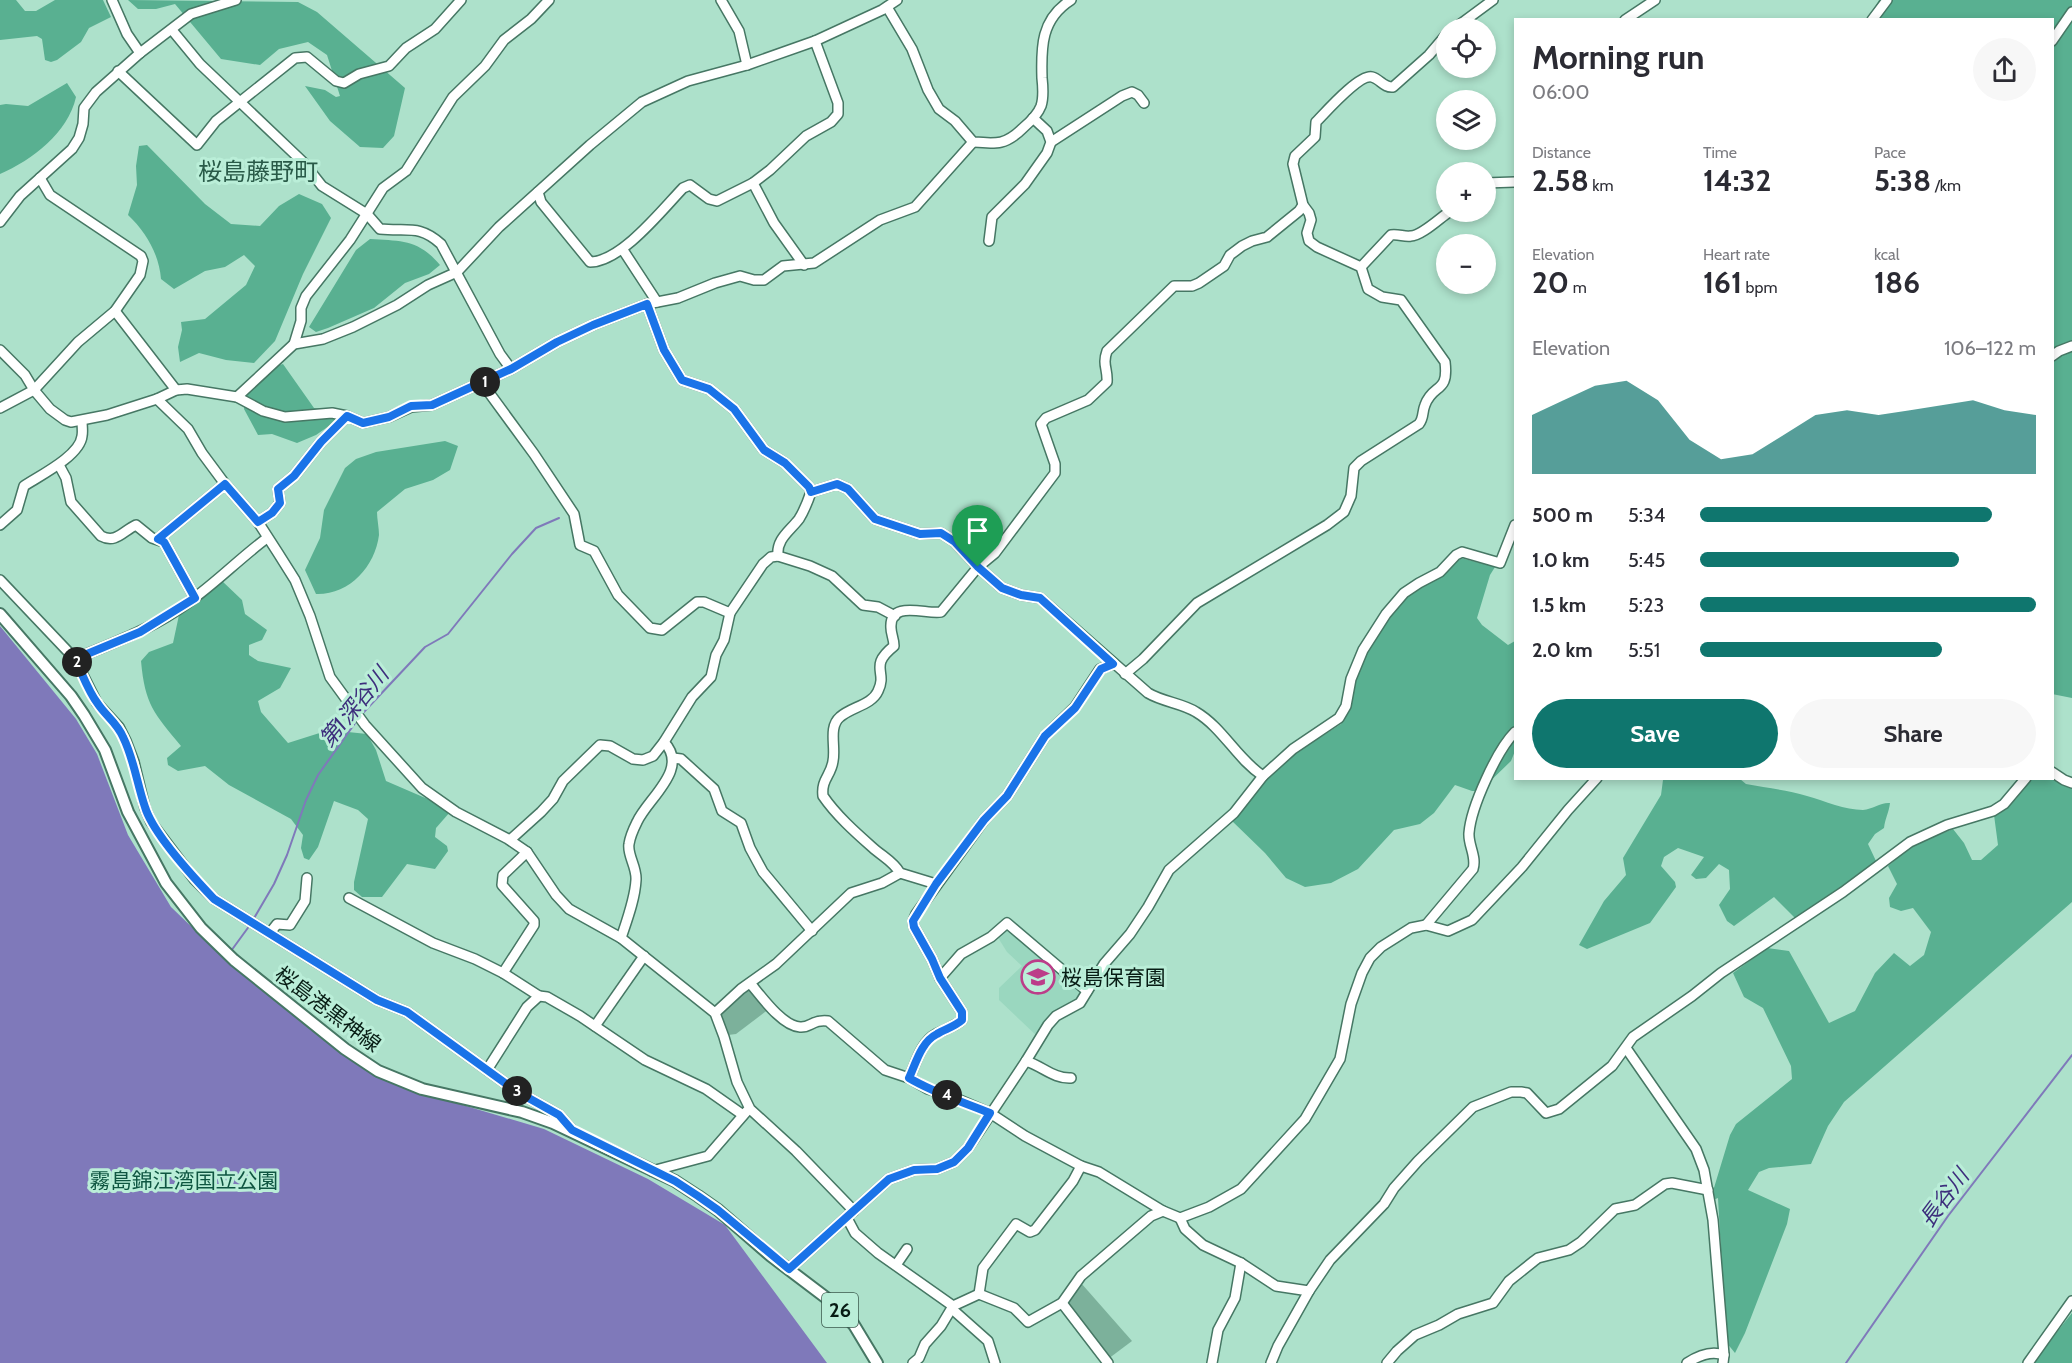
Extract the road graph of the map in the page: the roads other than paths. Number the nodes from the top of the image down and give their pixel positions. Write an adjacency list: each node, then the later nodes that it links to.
1 (112, 0): 22 (street)
2 (236, 0): 18 (street)
3 (461, 0): 25 (street)
4 (548, 0): 36 (street)
5 (721, 0): 23 (street)
6 (876, 0): 13 (street)
7 (897, 0): 13 (street)
8 (1071, 0): 27 (street)
9 (1493, 0): 15 (street)
10 (1655, 0): 12 (street)
11 (1887, 0): 17 (street)
12 (1642, 4): 16 (street)
13 (884, 8): 20 (street); 28 (street)
14 (2072, 12): 19 (street)
15 (1469, 18)
16 (1627, 18)
17 (1874, 18)
18 (172, 30): 22 (street); 25 (street)
19 (2054, 38)
20 (815, 41): 23 (street); 32 (street)
21 (1436, 47): 35 (street)
22 (140, 52): 24 (street)
23 (747, 65): 34 (street)
24 (118, 72): 25 (street); 30 (street)
25 (240, 103): 36 (street)
26 (1144, 103): 29 (street)
27 (1033, 118): 28 (street); 29 (street)
28 (973, 142): 41 (street)
29 (1051, 142): 39 (street)
30 (40, 178): 38 (street); 46 (street)
31 (1514, 182): 33 (street)
32 (753, 183): 40 (street); 41 (street)
33 (1496, 183)
34 (538, 192): 40 (street); 43 (street)
35 (1303, 206): 42 (street); 69 (street)
36 (367, 214): 43 (street); 47 (street)
37 (1436, 220): 42 (street)
38 (0, 222)
39 (989, 241)
40 (623, 250): 44 (street)
41 (804, 265): 44 (street)
42 (1361, 267): 77 (street)
43 (457, 272): 47 (street); 51 (street)
44 (657, 302): 45 (street)
45 (647, 304): 51 (street); 62 (street)
46 (115, 311): 53 (street); 54 (street)
47 (294, 345): 55 (street)
48 (2072, 346): 50 (street)
49 (0, 350): 53 (street)
50 (2054, 355)
51 (511, 369): 52 (street)
52 (482, 383): 58 (street); 72 (street)
53 (34, 390): 57 (street); 59 (street)
54 (176, 390): 55 (street); 56 (street)
55 (237, 397): 58 (street)
56 (157, 399): 59 (street); 61 (street)
57 (0, 408)
58 (347, 416): 63 (street)
59 (82, 421): 60 (street)
60 (59, 465): 64 (street); 67 (street)
61 (225, 484): 63 (street); 67 (street)
62 (810, 490): 68 (street); 69 (street)
63 (258, 522): 66 (street)
64 (0, 525)
65 (1514, 528): 82 (street)
66 (267, 538): 71 (street); 86 (street)
67 (158, 539): 71 (street)
68 (778, 556): 72 (street); 74 (street)
69 (978, 567): 74 (street); 76 (street)
70 (0, 580): 75 (street)
71 (195, 598): 75 (street)
72 (730, 613): 79 (street)
73 (0, 614): 111 (main road, 桜島港黒神線 / 26)
74 (894, 616): 88 (street)
75 (75, 659): 94 (street)
76 (1113, 664): 77 (street); 90 (street)
77 (1125, 674): 82 (street)
78 (1514, 733): 92 (street)
79 (664, 742): 80 (street); 86 (street)
80 (673, 758): 93 (street); 95 (street)
81 (2054, 773): 85 (street)
82 (1263, 776): 100 (street)
83 (1595, 780): 92 (street)
84 (2024, 780): 104 (street)
85 (2072, 783)
86 (510, 840): 87 (street)
87 (527, 852): 95 (street); 97 (street)
88 (900, 873): 90 (street); 93 (street)
89 (307, 878): 94 (street)
90 (936, 884): 98 (street)
91 (349, 898): 97 (street)
92 (1426, 925): 117 (street)
93 (812, 931): 99 (street)
94 (270, 933): 106 (street)
95 (621, 938): 96 (street)
96 (644, 956): 102 (street); 103 (street)
97 (503, 973): 101 (street)
98 (940, 978): 100 (street); 107 (street)
99 (750, 983): 102 (street); 107 (street)
100 (1087, 991): 105 (street)
101 (539, 996): 103 (street); 106 (street)
102 (715, 1012): 109 (street)
103 (595, 1026): 109 (street)
104 (1626, 1047): 114 (street); 122 (street)
105 (1026, 1061): 108 (street); 110 (street)
106 (487, 1070): 111 (street)
107 (909, 1078): 110 (street)
108 (1071, 1078)
109 (746, 1112): 113 (street); 116 (street)
110 (990, 1113): 112 (street); 116 (street)
111 (572, 1130): 113 (main road, 桜島港黒神線 / 26)
112 (1081, 1166): 115 (street); 123 (street)
113 (652, 1171): 121 (main road, 桜島港黒神線 / 26)
114 (1708, 1190): 127 (street); 134 (street)
115 (1163, 1211): 117 (street); 125 (street)
116 (850, 1214): 120 (street); 121 (street)
117 (1180, 1218): 119 (street)
118 (907, 1248): 120 (street)
119 (1241, 1263): 122 (street); 132 (street)
120 (896, 1265): 126 (street)
121 (789, 1269): 128 (main road, 桜島港黒神線 / 26)
122 (1309, 1291): 133 (street)
123 (979, 1294): 125 (street); 126 (street)
124 (2072, 1301): 136 (street)
125 (1062, 1303): 131 (street)
126 (953, 1308): 129 (street); 130 (street)
127 (1723, 1359): 135 (street)
128 (877, 1363)
129 (913, 1363)
130 (995, 1363)
131 (1108, 1363)
132 (1212, 1363)
133 (1271, 1363)
134 (1387, 1363)
135 (1688, 1363)
136 (2028, 1363)

